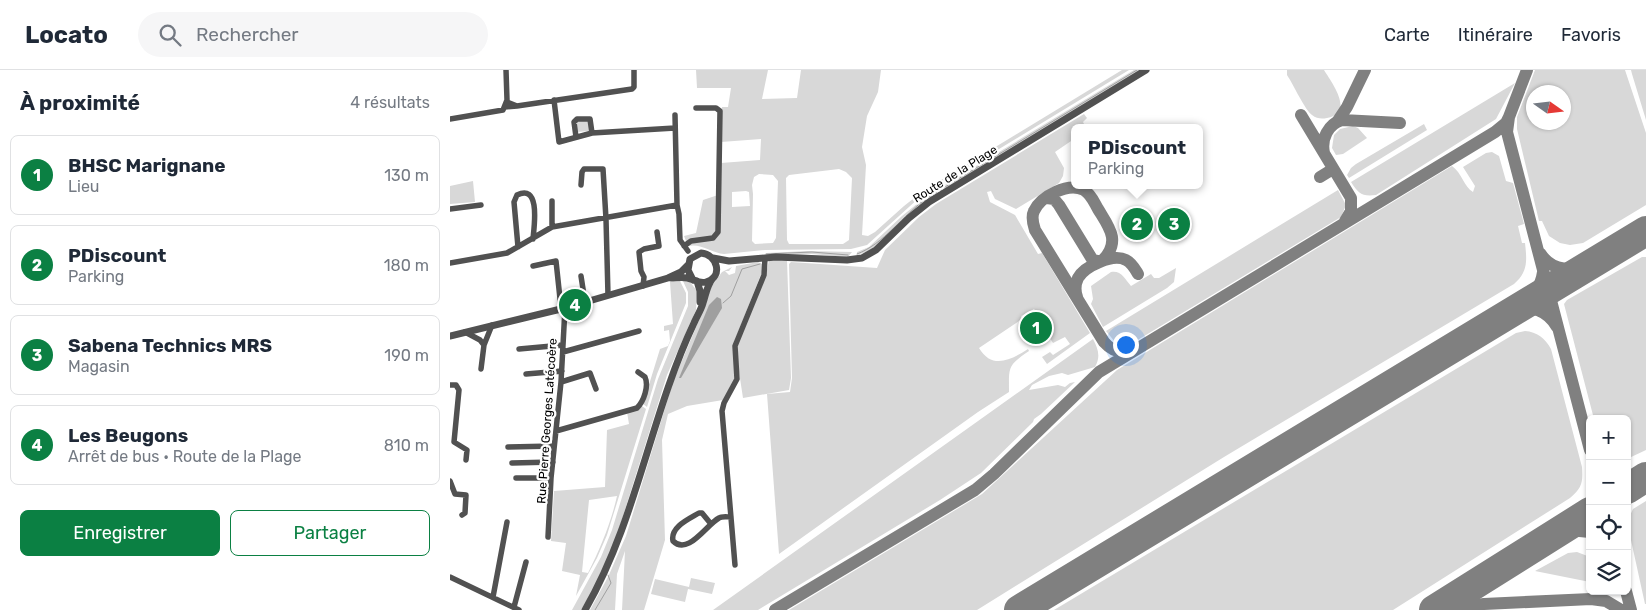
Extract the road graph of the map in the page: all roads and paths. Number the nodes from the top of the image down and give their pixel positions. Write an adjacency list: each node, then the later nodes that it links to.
1 (506, 70): 5 (street)
2 (634, 70): 4 (street)
3 (1146, 70): 24 (street, Route de la Plage)
4 (554, 100): 5 (street); 11 (street)
5 (506, 104): 8 (street)
6 (696, 108): 22 (street)
7 (675, 115): 9 (street)
8 (450, 119)
9 (675, 128): 10 (street); 15 (street)
10 (592, 132): 11 (street); 11 (street)
11 (576, 137)
12 (581, 185): 17 (street)
13 (552, 201): 18 (street)
14 (481, 204): 16 (street)
15 (677, 205): 17 (street); 22 (street)
16 (450, 209)
17 (606, 219): 18 (street); 34 (street)
18 (552, 228): 20 (street)
19 (657, 232): 33 (street)
20 (533, 239): 21 (street); 21 (street)
21 (518, 247): 27 (street)
22 (686, 248): 25 (street)
23 (712, 258): 25 (street); 26 (street, Route de la Plage); 29 (street)
24 (765, 258): 26 (street, Route de la Plage); 63 (street)
25 (692, 260): 31 (street); 32 (street)
26 (740, 260): 29 (street, Route de la Plage)
27 (450, 263)
28 (533, 266): 36 (street, Rue Pierre Georges Latécoère)
29 (714, 275): 32 (street); 37 (street)
30 (582, 276): 35 (street)
31 (668, 278): 32 (street); 33 (street)
32 (695, 280): 37 (street)
33 (643, 286): 34 (street)
34 (608, 295): 35 (street)
35 (584, 302): 36 (street)
36 (563, 308): 38 (street); 43 (street, Rue Pierre Georges Latécoère)
37 (698, 314): 73 (street)
38 (492, 325): 40 (street); 42 (street)
39 (639, 331): 45 (street)
40 (465, 332): 41 (street); 42 (street)
41 (450, 336)
42 (484, 345): 46 (street)
43 (563, 345): 44 (street); 45 (street, Rue Pierre Georges Latécoère)
44 (519, 349)
45 (563, 352): 47 (street, Rue Pierre Georges Latécoère)
46 (481, 369)
47 (562, 371): 49 (street); 50 (street, Rue Pierre Georges Latécoère)
48 (638, 372): 53 (street)
49 (526, 374)
50 (561, 382): 52 (street); 53 (street, Rue Pierre Georges Latécoère)
51 (450, 385): 56 (street)
52 (596, 389)
53 (556, 431): 54 (street, Rue Pierre Georges Latécoère)
54 (554, 446): 55 (street); 57 (street, Rue Pierre Georges Latécoère)
55 (508, 447)
56 (466, 460)
57 (553, 462): 58 (street); 60 (street, Rue Pierre Georges Latécoère)
58 (512, 463)
59 (516, 478): 60 (street)
60 (551, 478): 66 (street, Rue Pierre Georges Latécoère)
61 (451, 481): 62 (street)
62 (462, 515)
63 (731, 517): 65 (street); 69 (street)
64 (508, 522): 71 (street)
65 (711, 524): 65 (street)
66 (548, 537)
67 (499, 548): 71 (street)
68 (526, 562): 72 (street)
69 (735, 565)
70 (450, 577): 71 (street)
71 (491, 596): 72 (street)
72 (516, 608)
73 (585, 610)

